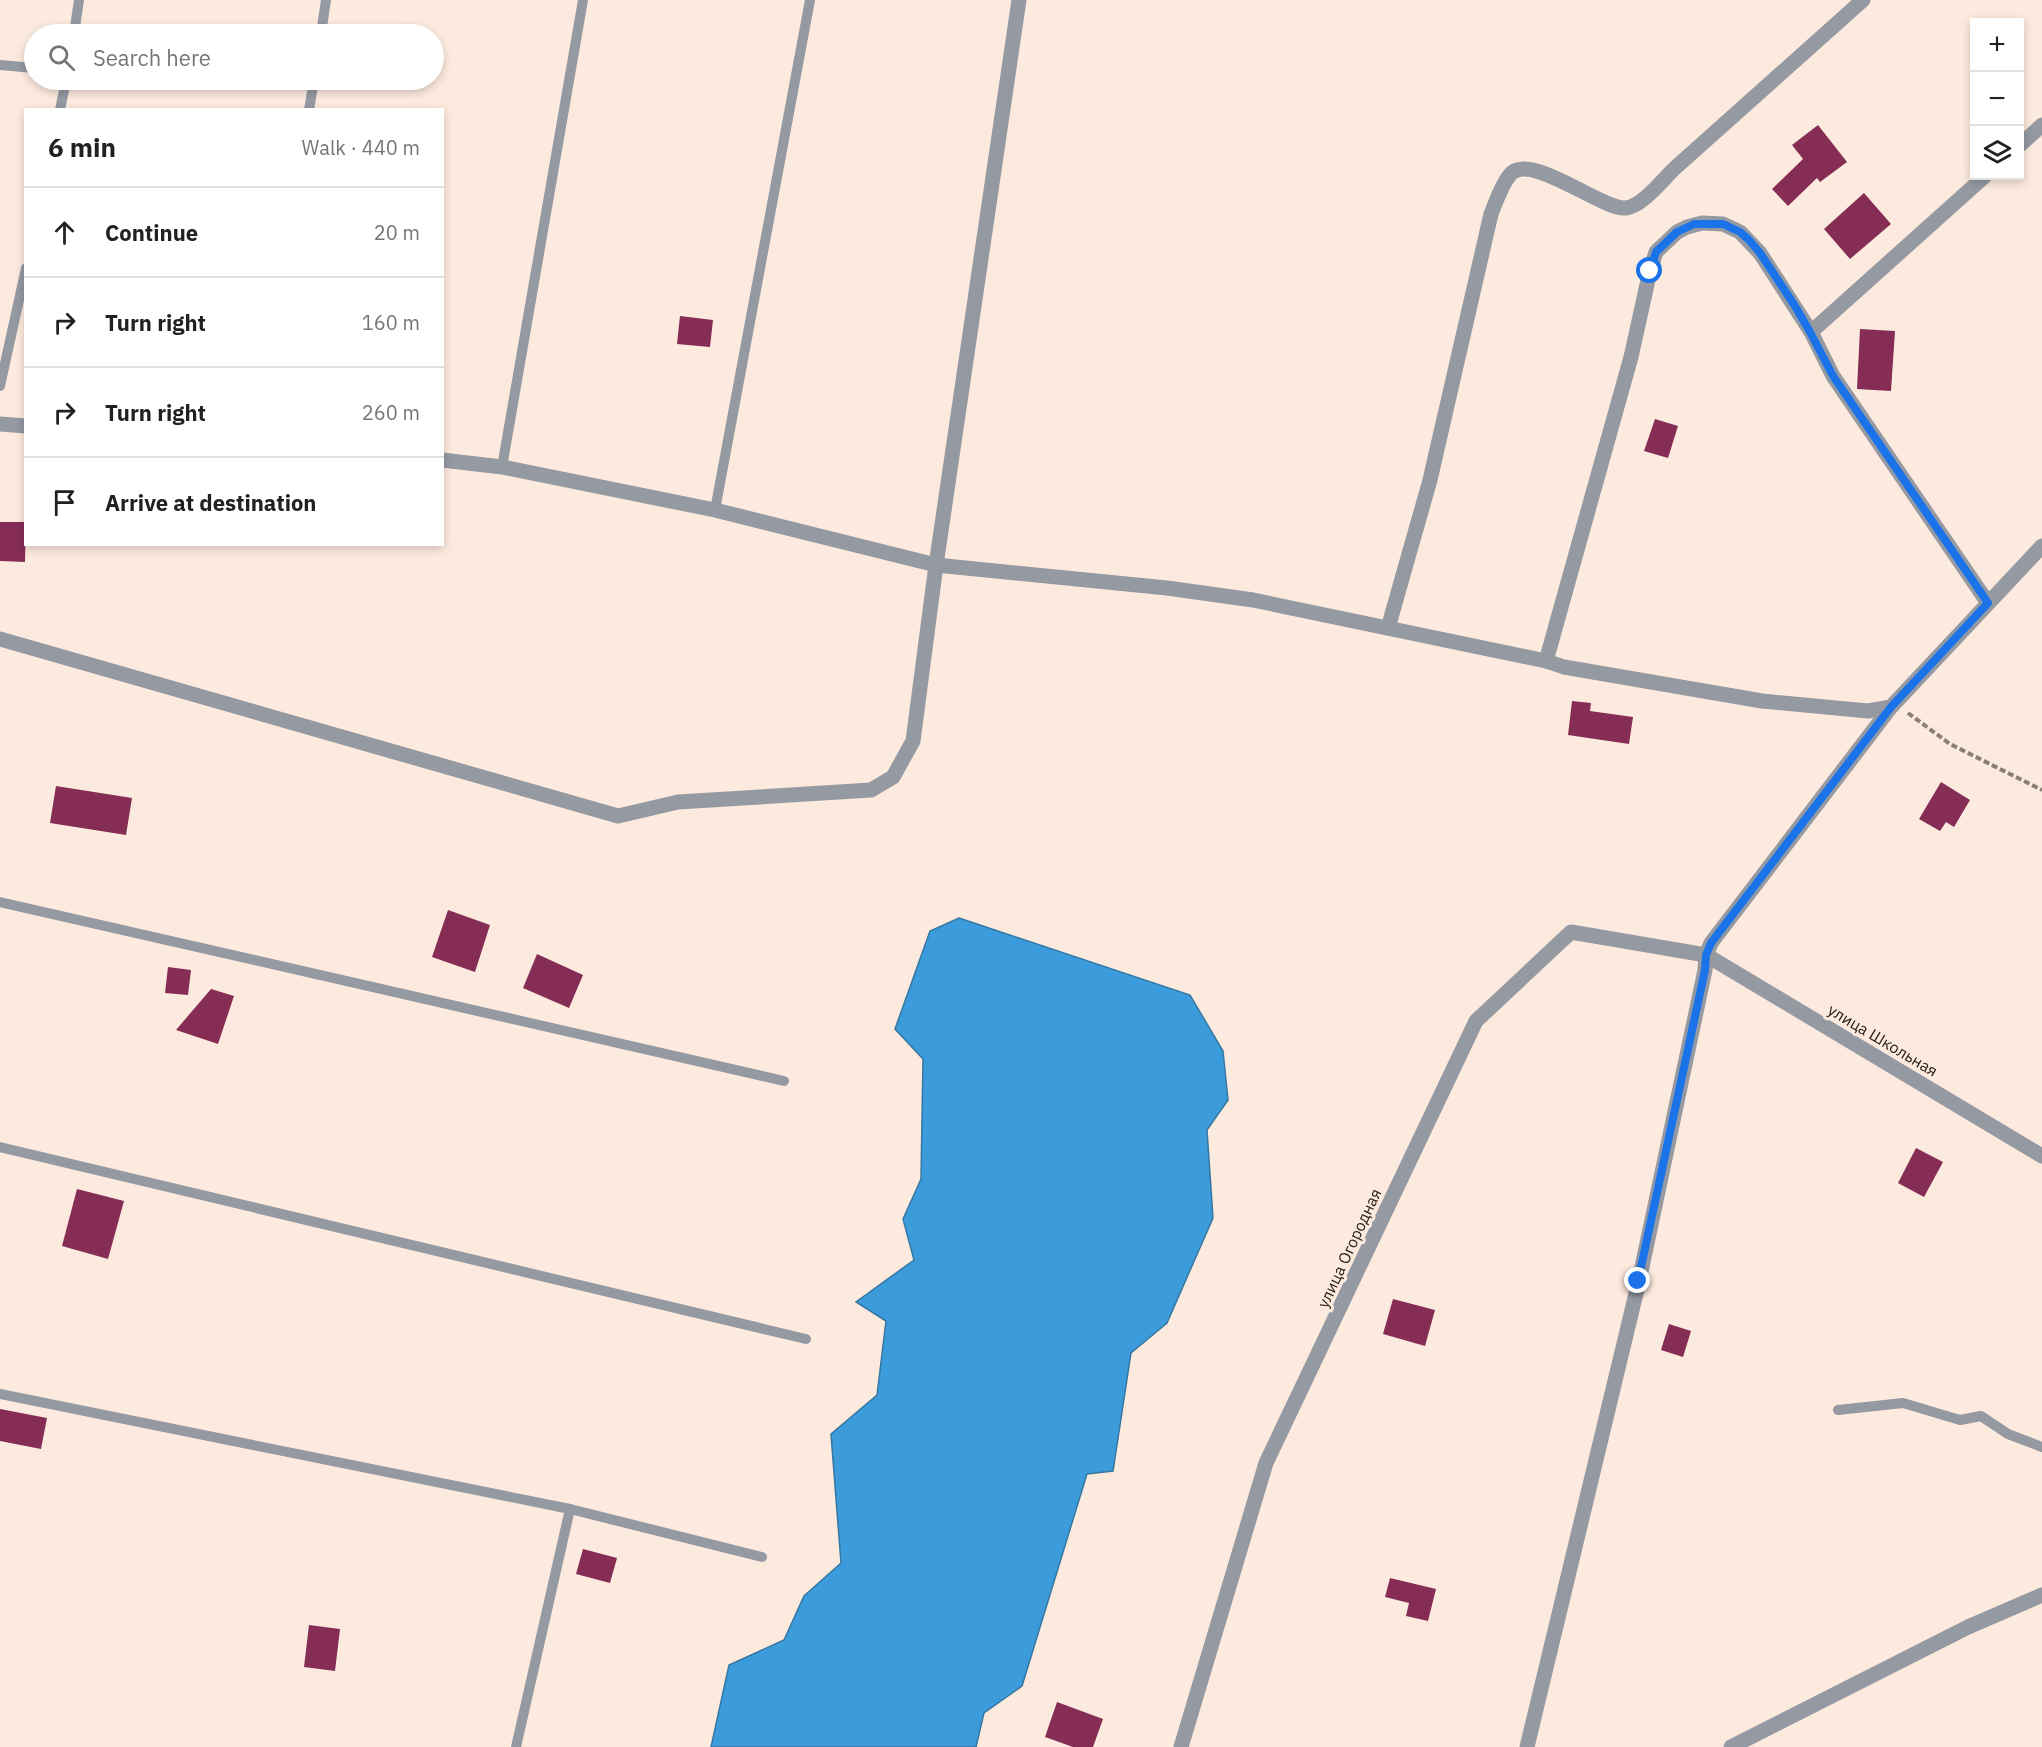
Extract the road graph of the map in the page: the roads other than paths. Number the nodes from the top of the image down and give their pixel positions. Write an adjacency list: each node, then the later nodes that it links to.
1 (79, 0): 7 (lane)
2 (326, 0): 8 (lane)
3 (583, 0): 24 (lane)
4 (810, 0): 25 (lane)
5 (1019, 0): 27 (street)
6 (1863, 0): 29 (street)
7 (75, 24)
8 (322, 24)
9 (0, 65): 10 (lane)
10 (24, 67)
11 (64, 90): 13 (lane)
12 (312, 90): 14 (lane)
13 (60, 108)
14 (309, 108)
15 (2042, 125): 16 (street)
16 (2024, 141)
17 (1981, 180): 19 (street)
18 (24, 277): 20 (lane)
19 (1810, 332): 28 (street); 31 (street)
20 (0, 386)
21 (0, 424): 22 (street)
22 (24, 426)
23 (444, 460): 24 (street)
24 (502, 467): 25 (street)
25 (715, 510): 27 (street)
26 (2042, 546): 28 (street)
27 (936, 565): 29 (street); 30 (street)
28 (1988, 603): 32 (street)
29 (1388, 628): 31 (street)
30 (0, 639)
31 (1546, 661): 32 (street)
32 (1891, 707): 34 (street)
33 (0, 902): 35 (lane)
34 (1706, 955): 37 (street, улица Школьная); 46 (street, улица Огородная); 47 (street)
35 (784, 1082)
36 (0, 1147): 38 (lane)
37 (2042, 1156)
38 (806, 1339)
39 (0, 1394): 42 (lane)
40 (1838, 1410): 41 (lane)
41 (2042, 1447)
42 (570, 1509): 43 (lane); 45 (lane)
43 (762, 1557)
44 (2042, 1595): 48 (street)
45 (516, 1747)
46 (1181, 1747)
47 (1527, 1747)
48 (1731, 1747)

